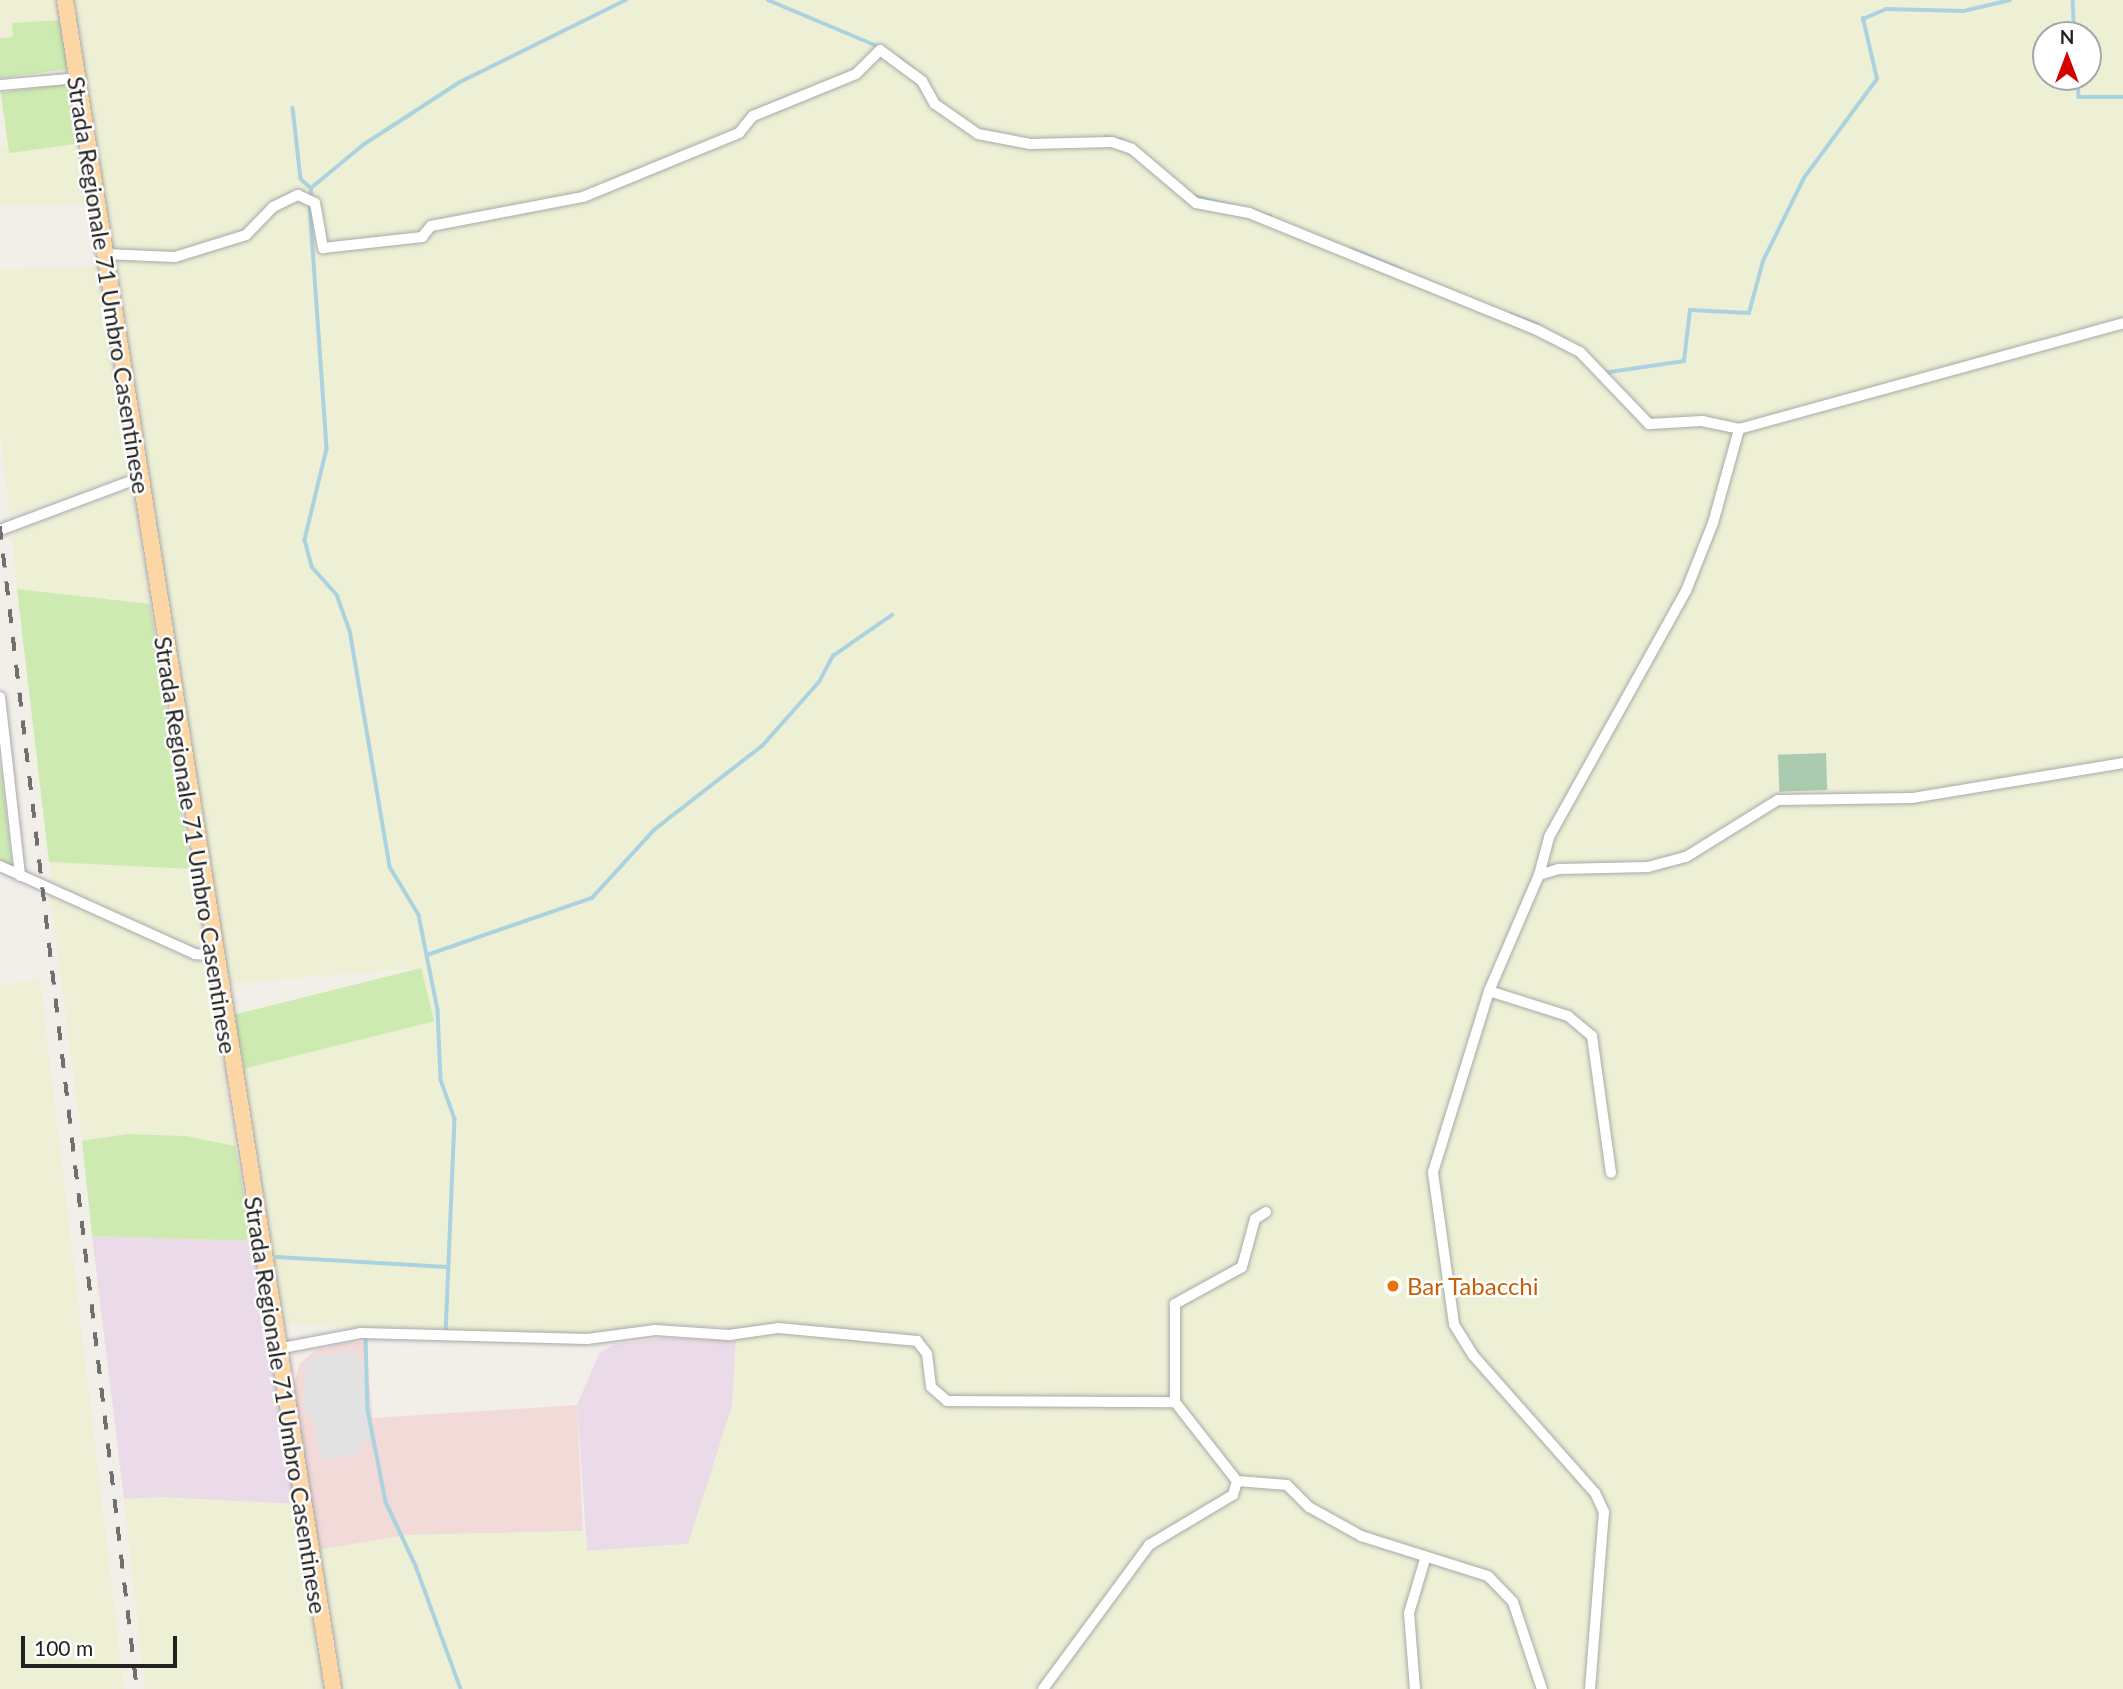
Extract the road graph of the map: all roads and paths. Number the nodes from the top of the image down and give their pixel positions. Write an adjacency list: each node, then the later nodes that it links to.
1 (65, 0): 2 (main road, Strada Regionale 71 Umbro Casentinese)
2 (78, 78): 3 (street); 4 (main road, Strada Regionale 71 Umbro Casentinese)
3 (0, 85)
4 (104, 254): 6 (street); 7 (main road, Strada Regionale 71 Umbro Casentinese)
5 (2123, 323): 6 (street)
6 (1739, 429): 12 (street)
7 (139, 478): 8 (street); 14 (main road, Strada Regionale 71 Umbro Casentinese)
8 (0, 530)
9 (0, 696): 13 (street)
10 (2123, 763): 12 (street)
11 (0, 866): 13 (street)
12 (1539, 875): 15 (street)
13 (20, 876): 14 (street)
14 (213, 956): 18 (main road, Strada Regionale 71 Umbro Casentinese)
15 (1489, 991): 16 (street); 26 (street)
16 (1611, 1173)
17 (1266, 1212): 19 (street)
18 (277, 1349): 19 (street); 22 (main road, Strada Regionale 71 Umbro Casentinese)
19 (1175, 1402): 20 (street)
20 (1237, 1481): 21 (street); 23 (street)
21 (1425, 1559): 24 (street); 25 (street)
22 (333, 1689)
23 (1043, 1689)
24 (1415, 1689)
25 (1542, 1689)
26 (1590, 1689)

